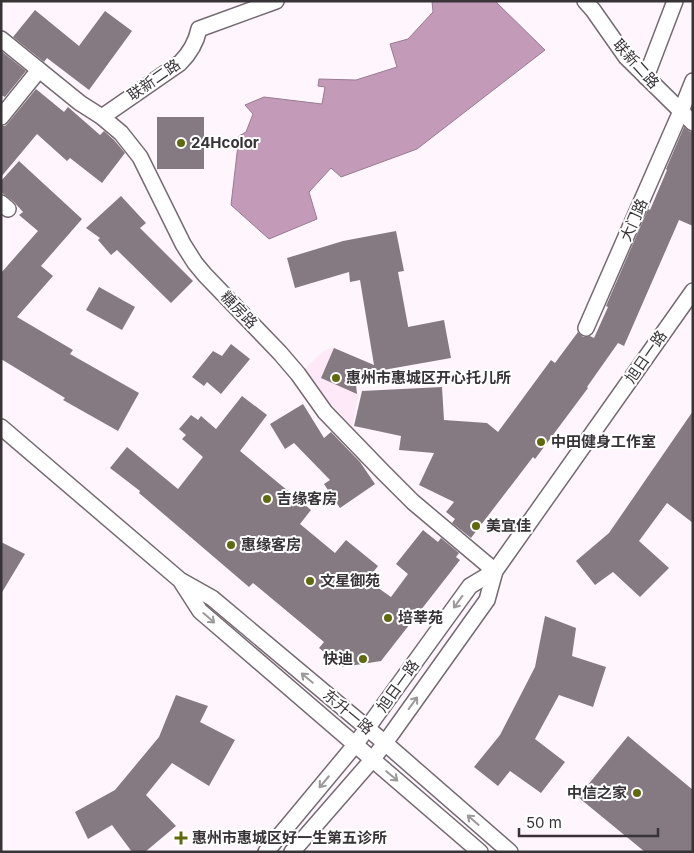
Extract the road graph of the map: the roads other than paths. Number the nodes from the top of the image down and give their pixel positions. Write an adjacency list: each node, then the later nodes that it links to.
1 (276, 1): 10 (street, 联新二路)
2 (584, 1): 6 (street, 联新二路)
3 (675, 1): 6 (street)
4 (1, 39): 5 (street, 糖房路)
5 (39, 70): 9 (street); 10 (street, 糖房路)
6 (646, 77): 8 (street, 联新二路)
7 (693, 81): 8 (street, 大门路)
8 (681, 112): 11 (street, 联新二路); 13 (street, 大门路)
9 (1, 117)
10 (102, 117): 15 (street, 糖房路)
11 (693, 123)
12 (693, 291): 15 (street, 旭日一路)
13 (586, 328)
14 (1, 426): 16 (street, 东升一路)
15 (495, 571): 17 (street, 旭日一路, one-way to 17); 18 (street, 旭日一路, one-way to 15)
16 (180, 580): 17 (street, 东升一路, one-way to 16); 19 (street, 东升一路, one-way to 19)
17 (367, 728): 18 (street, 东升一路); 19 (street, 旭日一路)
18 (385, 743): 20 (street, 旭日一路); 24 (street, 东升一路, one-way to 18)
19 (355, 744): 20 (street, 东升一路); 21 (street, 旭日一路, one-way to 21)
20 (372, 760): 22 (street, 旭日一路); 23 (street, 东升一路, one-way to 23)
21 (266, 852)
22 (292, 852)
23 (480, 852)
24 (510, 852)

